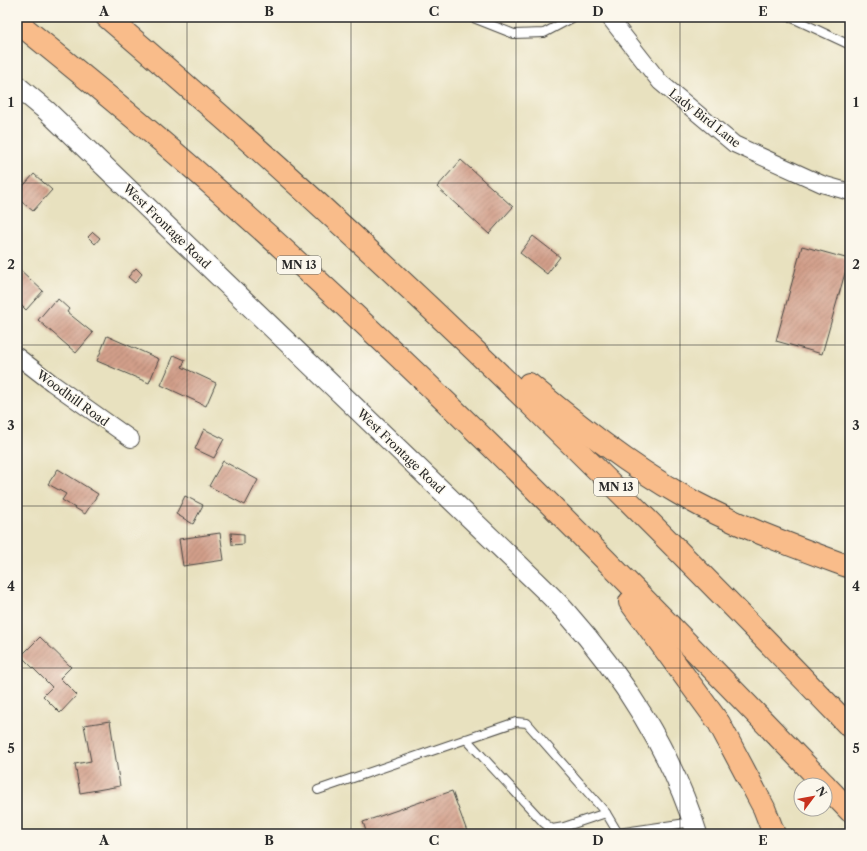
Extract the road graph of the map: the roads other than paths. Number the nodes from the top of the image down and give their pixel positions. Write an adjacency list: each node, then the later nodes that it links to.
1 (107, 17): 10 (highway, MN 13)
2 (471, 17): 3 (lane)
3 (574, 17)
4 (609, 17): 9 (street, Lady Bird Lane)
5 (790, 17): 7 (lane)
6 (17, 22): 13 (highway, MN 13)
7 (850, 45)
8 (17, 86): 22 (street, West Frontage Road)
9 (850, 192)
10 (374, 255): 14 (highway); 15 (highway, MN 13)
11 (17, 356): 12 (street, Woodhill Road)
12 (131, 439)
13 (568, 521): 17 (highway, MN 13); 23 (highway)
14 (850, 567)
15 (850, 727)
16 (466, 739): 18 (lane); 21 (lane); 21 (lane)
17 (817, 777)
18 (318, 790)
19 (833, 793): 20 (highway, MN 13)
20 (850, 811)
21 (606, 813): 22 (lane)
22 (695, 828)
23 (774, 834)

